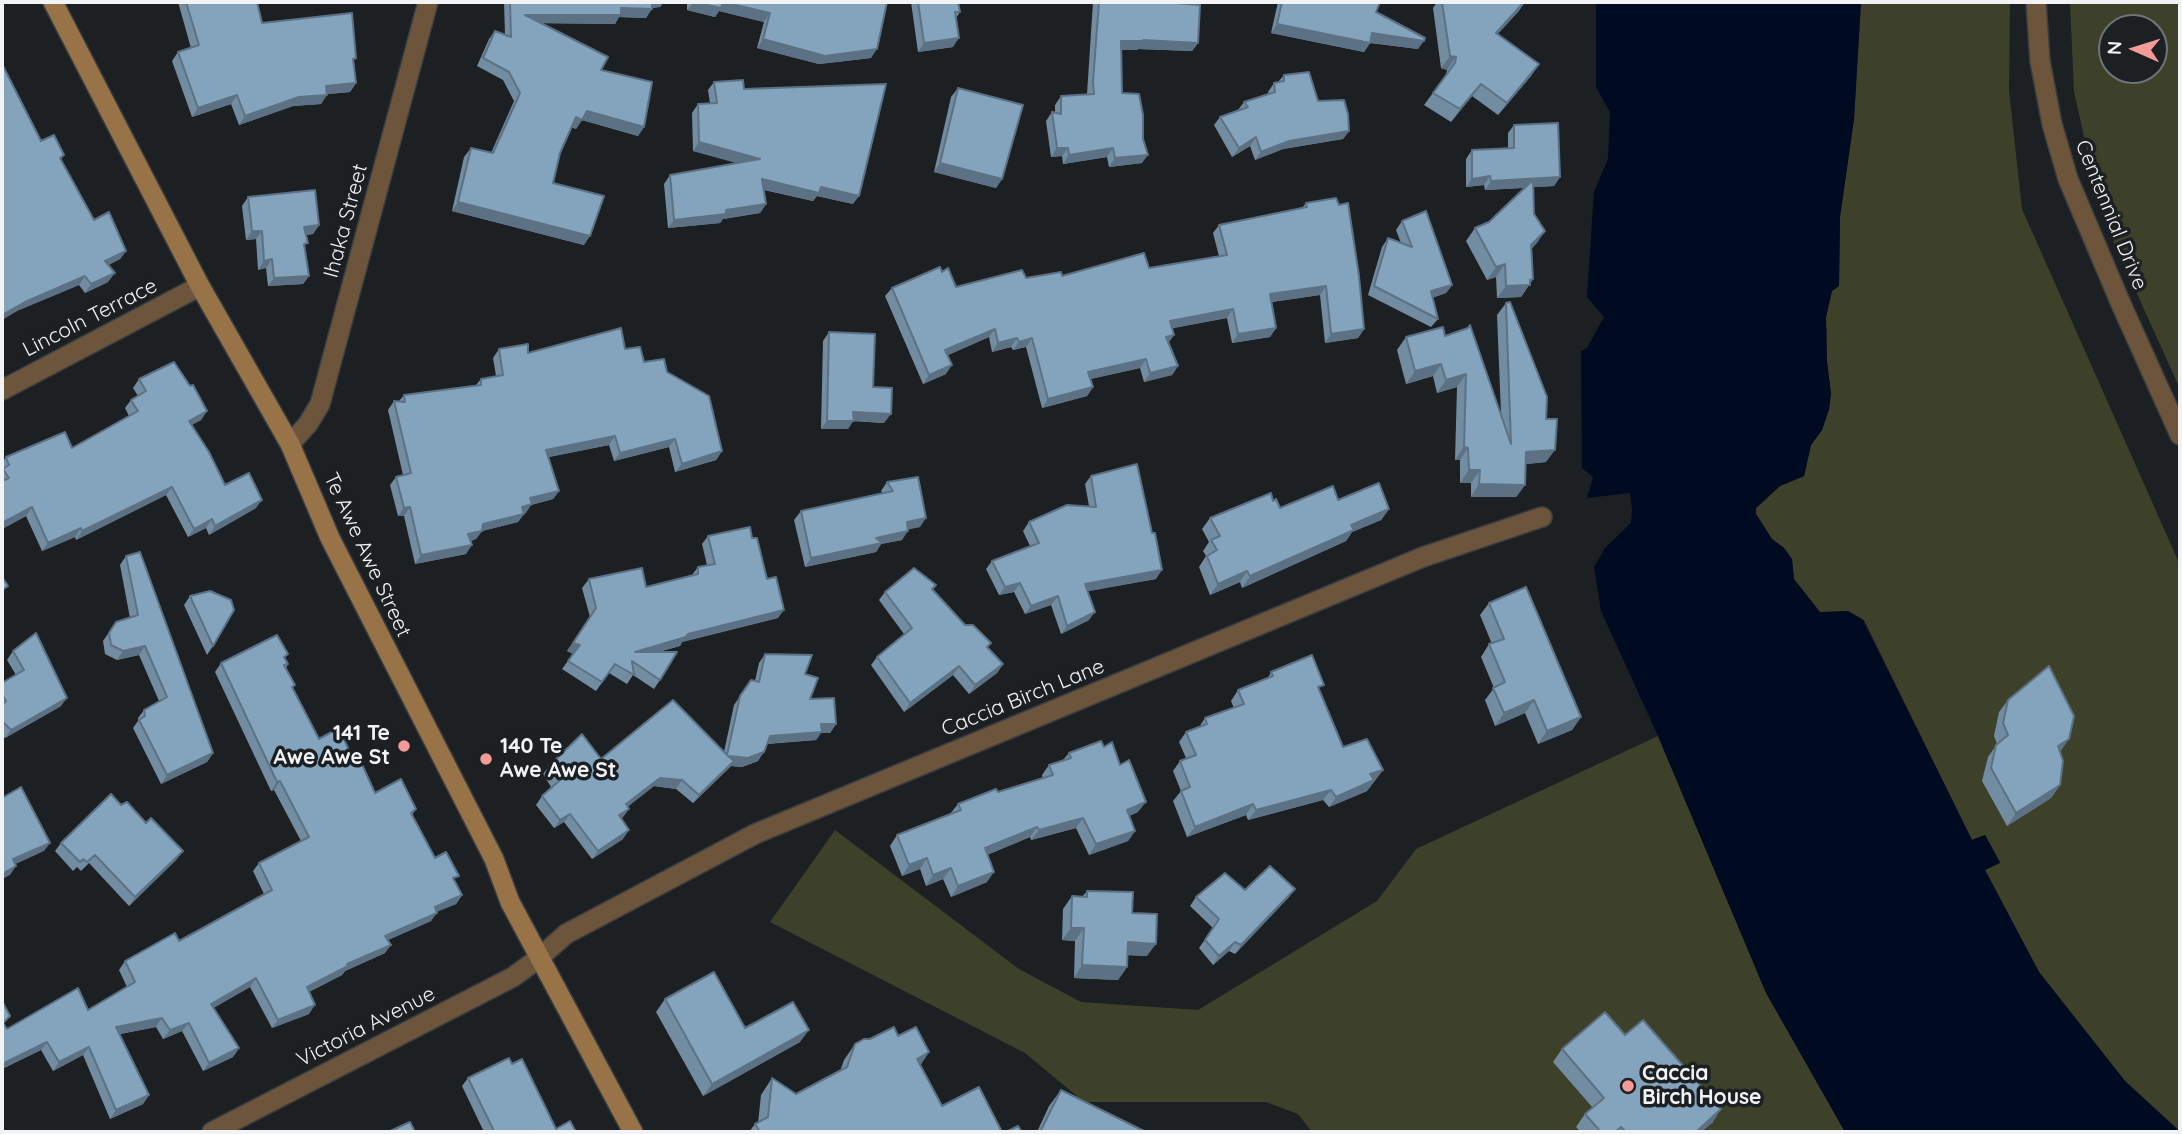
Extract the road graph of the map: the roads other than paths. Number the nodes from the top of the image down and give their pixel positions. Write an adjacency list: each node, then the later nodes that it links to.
1 (53, 2): 4 (main road, Te Awe Awe Street)
2 (428, 2): 7 (street, Ihaka Street)
3 (2036, 2): 6 (street, Centennial Drive)
4 (200, 286): 5 (street, Lincoln Terrace); 7 (main road, Te Awe Awe Street)
5 (2, 390)
6 (2180, 435)
7 (290, 444): 9 (main road, Te Awe Awe Street)
8 (1542, 517): 9 (street, Caccia Birch Lane)
9 (539, 958): 10 (street, Victoria Avenue); 11 (main road, Te Awe Awe Street)
10 (212, 1132)
11 (632, 1132)

